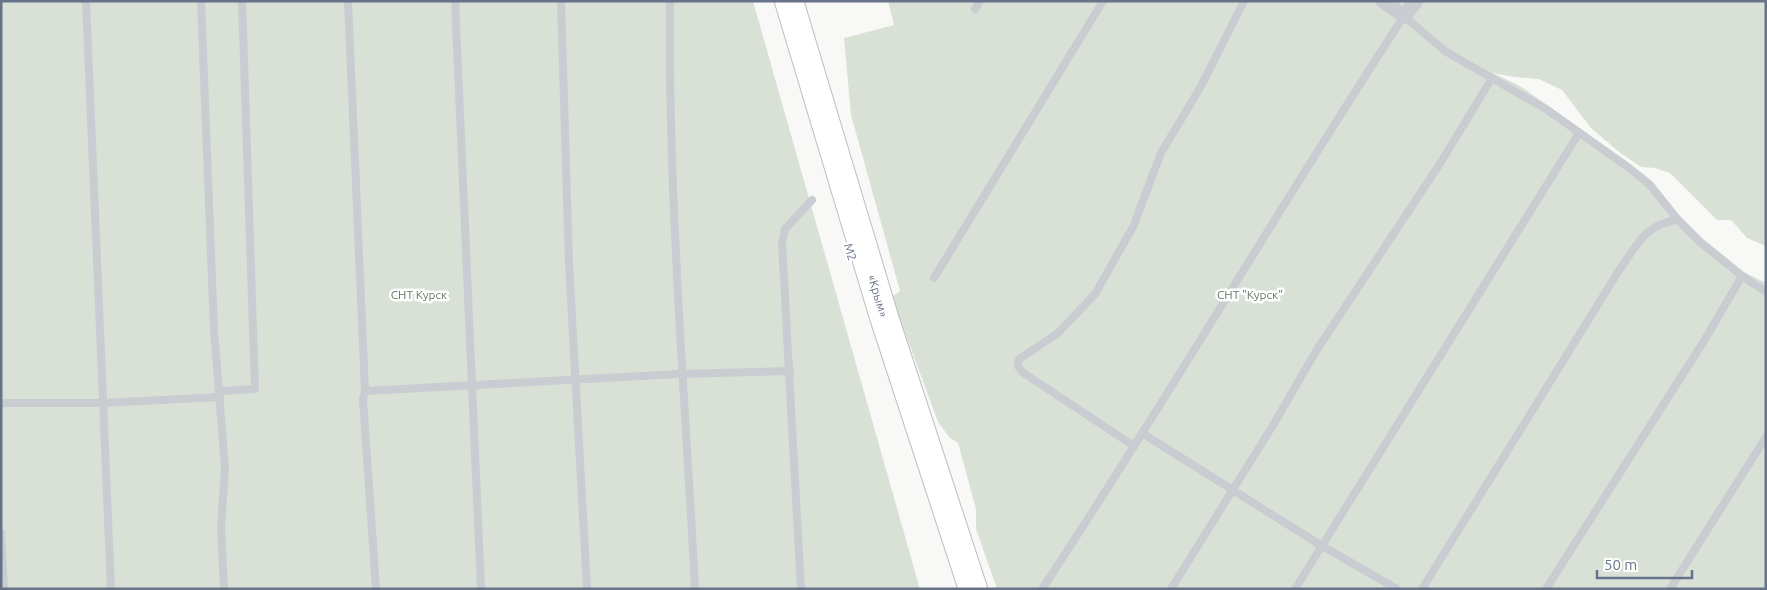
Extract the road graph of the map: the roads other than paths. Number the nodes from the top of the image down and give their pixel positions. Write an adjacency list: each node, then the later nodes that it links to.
1 (86, 1): 31 (lane)
2 (201, 1): 29 (lane)
3 (242, 1): 29 (lane)
4 (348, 1): 28 (lane)
5 (455, 1): 27 (lane)
6 (561, 1): 26 (lane)
7 (670, 1): 25 (lane)
8 (773, 1): 46 (highway, М2)
9 (789, 1): 47 (highway, «Крым»)
10 (980, 1): 15 (lane)
11 (1103, 1): 22 (lane)
12 (1244, 1): 34 (lane)
13 (1382, 1): 16 (street)
14 (1416, 1): 16 (street)
15 (975, 9)
16 (1404, 16): 17 (lane); 32 (lane)
17 (1492, 78): 18 (lane); 35 (lane)
18 (1579, 133): 20 (lane); 37 (lane)
19 (812, 200): 24 (lane)
20 (1678, 220): 21 (lane); 52 (lane)
21 (1742, 276): 23 (lane); 53 (lane)
22 (934, 278)
23 (1766, 292)
24 (790, 371): 25 (lane); 45 (lane)
25 (683, 373): 26 (lane); 44 (lane)
26 (576, 380): 27 (lane); 43 (lane)
27 (470, 385): 28 (lane); 42 (lane)
28 (365, 391): 41 (lane)
29 (220, 394): 31 (lane); 40 (lane)
30 (1, 403): 31 (lane)
31 (103, 403): 39 (lane)
32 (1142, 433): 34 (lane); 35 (lane)
33 (1766, 437): 54 (lane)
34 (1134, 446): 48 (lane)
35 (1233, 490): 37 (lane); 49 (lane)
36 (1, 533): 38 (lane)
37 (1322, 546): 50 (lane); 51 (lane)
38 (4, 589)
39 (111, 589)
40 (224, 589)
41 (376, 589)
42 (481, 589)
43 (587, 589)
44 (695, 589)
45 (801, 589)
46 (956, 589)
47 (973, 589)
48 (1042, 589)
49 (1171, 589)
50 (1295, 589)
51 (1397, 589)
52 (1422, 589)
53 (1546, 589)
54 (1670, 589)

